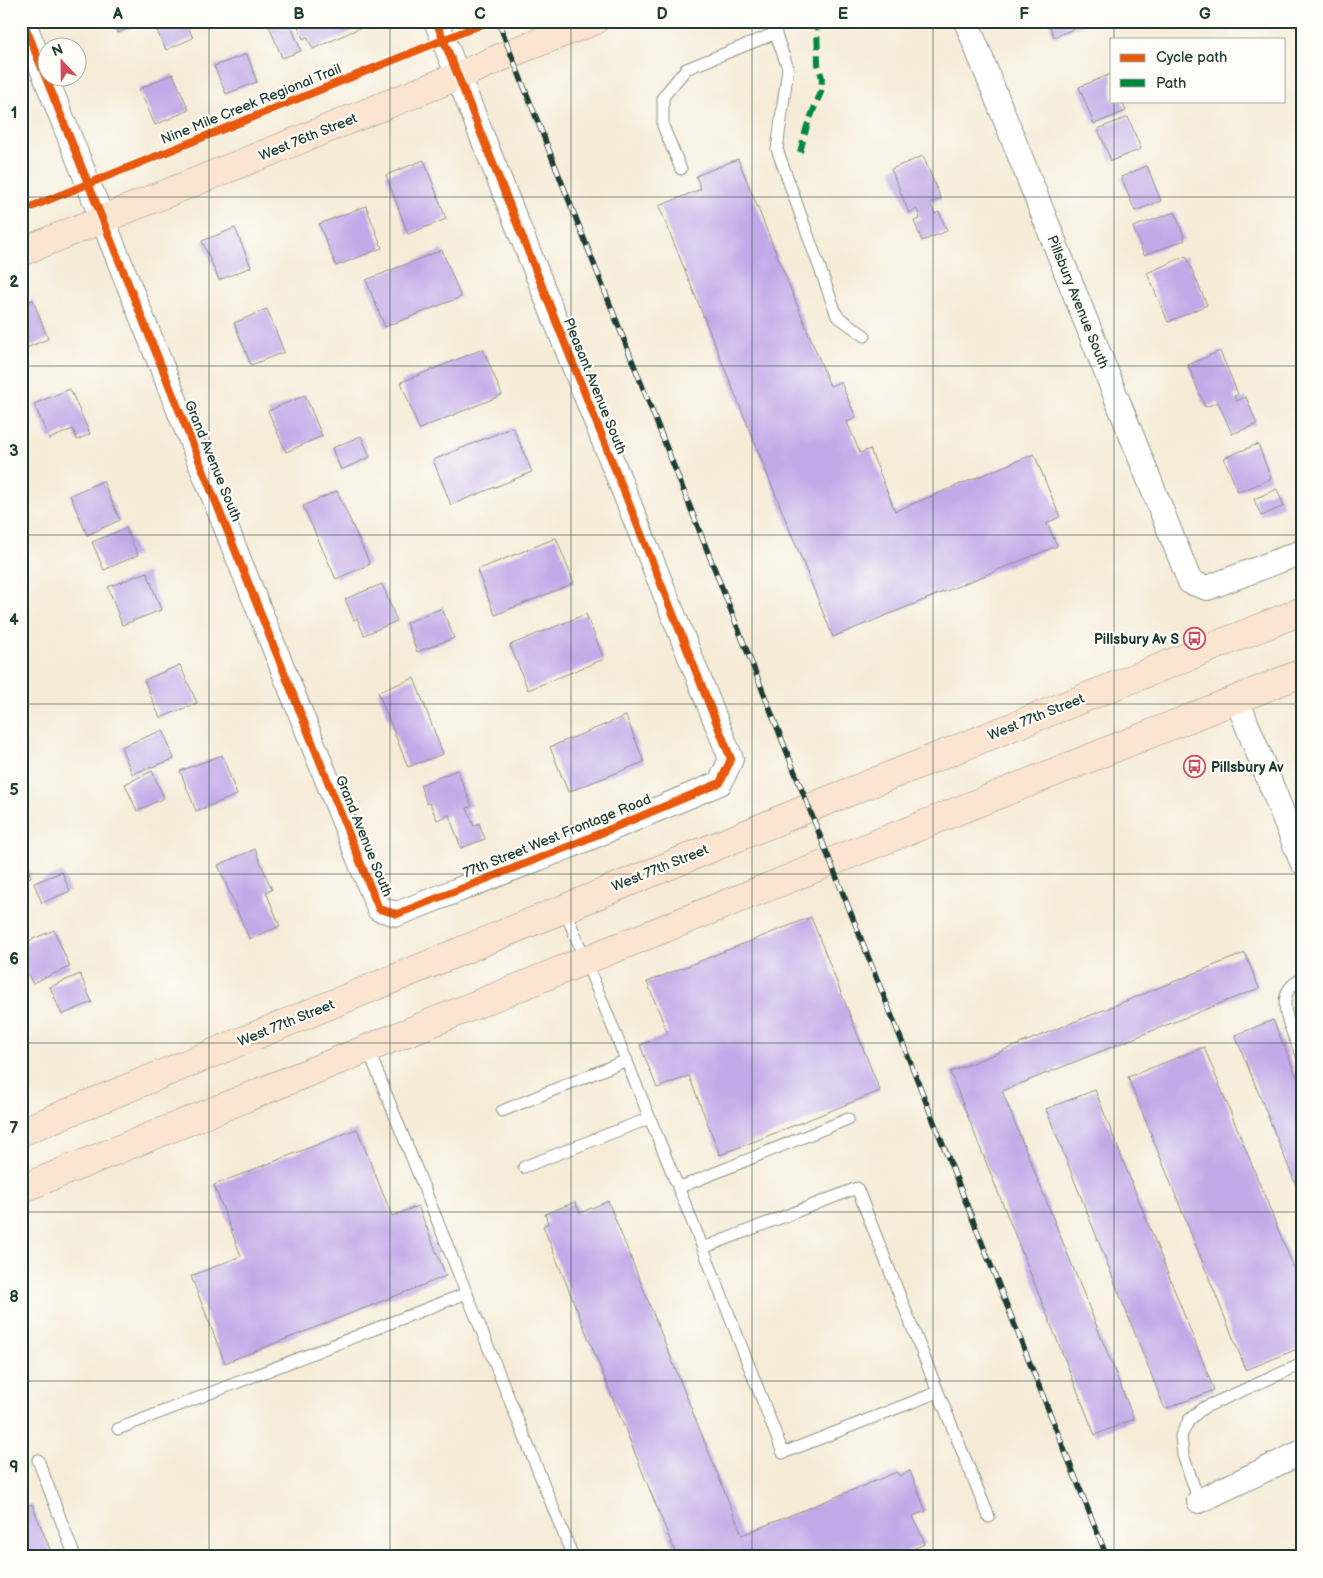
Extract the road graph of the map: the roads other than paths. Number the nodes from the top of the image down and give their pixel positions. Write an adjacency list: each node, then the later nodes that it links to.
1 (23, 21): 10 (street, Grand Avenue South)
2 (436, 21): 8 (street, Pleasant Avenue South)
3 (594, 21): 6 (street, West 76th Street)
4 (771, 21): 7 (lane)
5 (966, 21): 13 (street, Pillsbury Avenue South)
6 (551, 29): 8 (street, West 76th Street)
7 (776, 33): 9 (lane); 12 (lane)
8 (458, 76): 10 (street, West 76th Street); 17 (street, Pleasant Avenue South)
9 (681, 169)
10 (103, 219): 11 (street, West 76th Street); 20 (street, Grand Avenue South)
11 (21, 252)
12 (865, 336)
13 (1302, 552)
14 (1302, 610): 19 (street, West 77th Street)
15 (1302, 673): 16 (street)
16 (1237, 700): 18 (street); 21 (street)
17 (731, 759): 20 (street, 77th Street West Frontage Road)
18 (1302, 862)
19 (564, 908): 21 (lane); 29 (street, West 77th Street)
20 (379, 909)
21 (586, 960): 23 (street); 25 (lane)
22 (1302, 980): 24 (lane)
23 (368, 1049): 32 (street); 34 (lane)
24 (1302, 1055)
25 (626, 1060): 26 (lane); 27 (lane)
26 (502, 1111)
27 (650, 1118): 30 (lane); 31 (lane)
28 (848, 1119): 31 (lane)
29 (21, 1132)
30 (524, 1167)
31 (678, 1188): 33 (lane)
32 (21, 1189)
33 (703, 1248): 36 (lane); 36 (lane)
34 (467, 1293): 37 (lane); 43 (lane)
35 (1302, 1364): 40 (lane)
36 (938, 1392): 41 (lane)
37 (118, 1430)
38 (1302, 1452): 40 (street)
39 (38, 1460): 42 (lane)
40 (1199, 1501)
41 (989, 1517)
42 (75, 1557)
43 (574, 1557)

